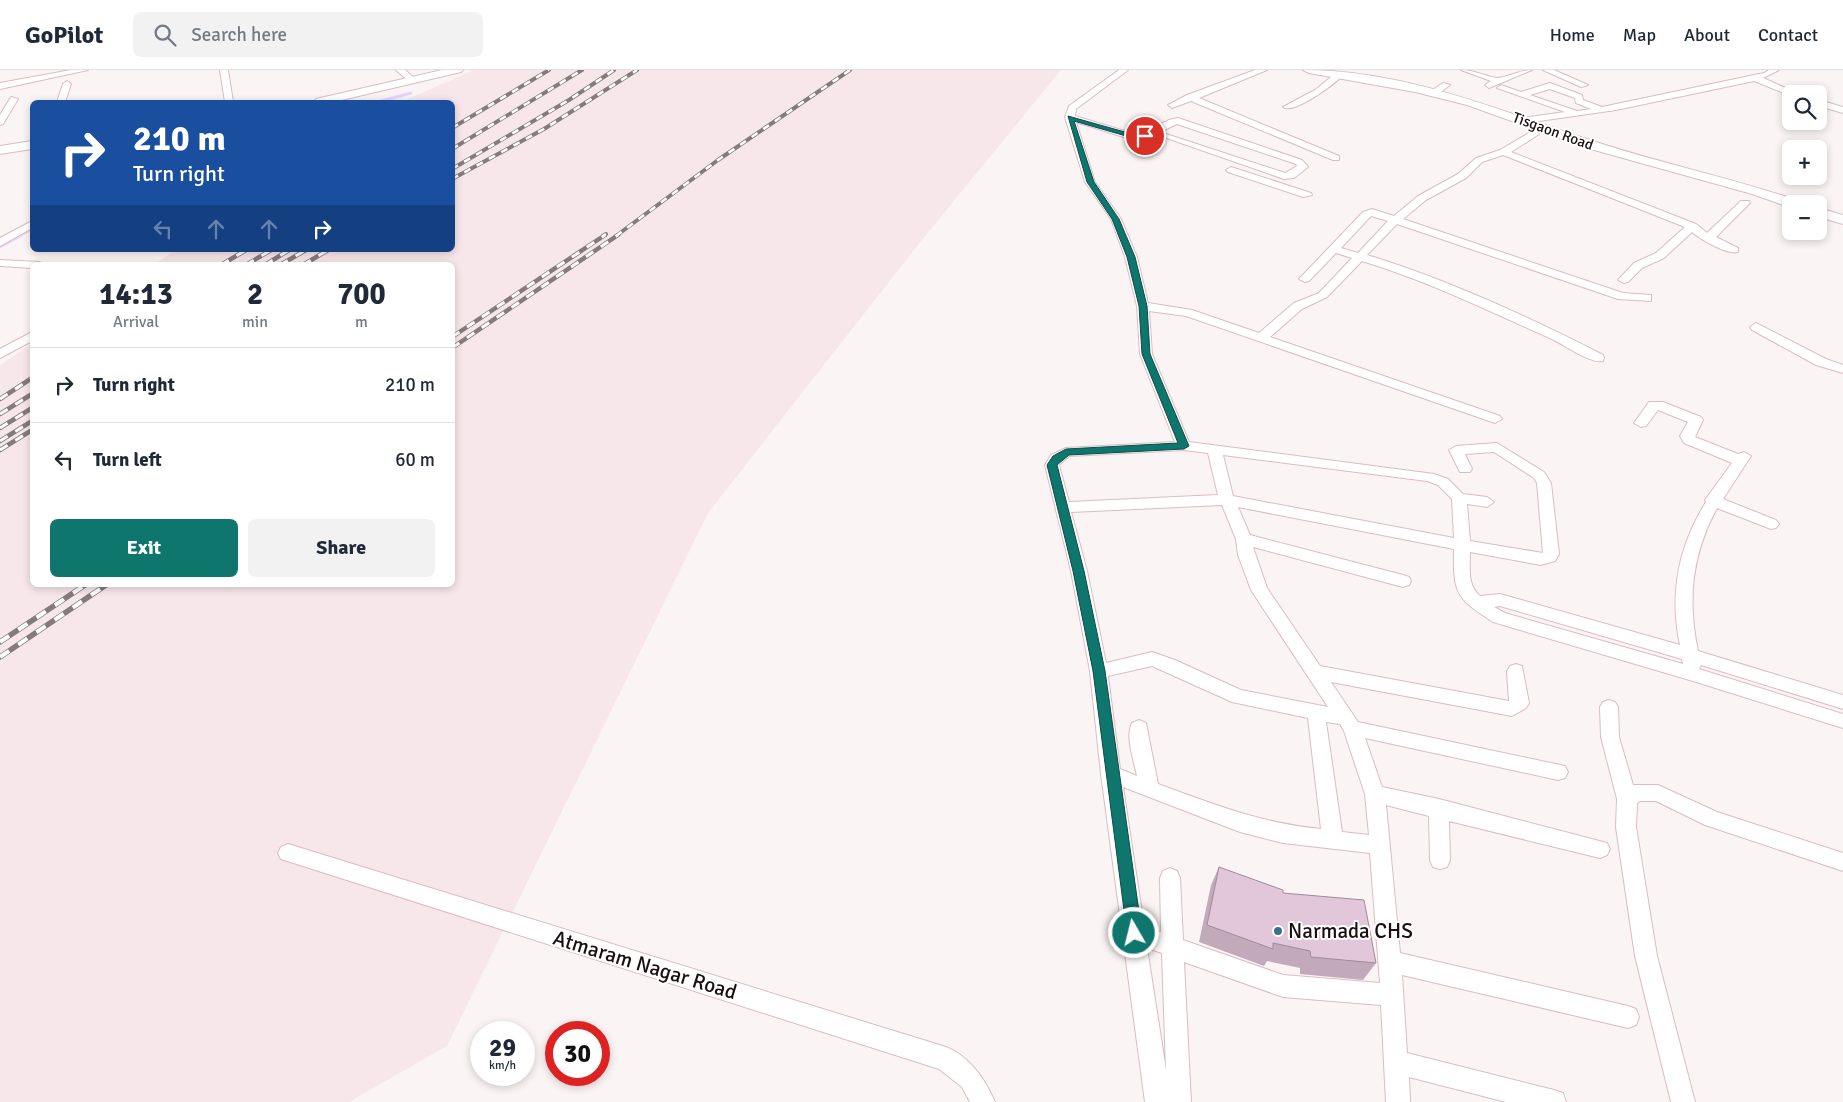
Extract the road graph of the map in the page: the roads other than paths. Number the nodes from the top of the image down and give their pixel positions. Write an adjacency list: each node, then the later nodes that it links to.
1 (84, 70): 20 (street)
2 (224, 70): 27 (street)
3 (400, 70): 14 (street)
4 (457, 70): 14 (street)
5 (1124, 70): 36 (street)
6 (1263, 70): 24 (street)
7 (1309, 70): 12 (street, Tisgaon Road)
8 (1465, 70): 19 (street)
9 (1528, 70): 19 (street)
10 (1547, 70): 16 (street)
11 (1775, 70): 13 (street)
12 (1339, 75): 22 (street, Tisgaon Road); 32 (street)
13 (1755, 78): 21 (street); 33 (street)
14 (414, 81): 28 (street)
15 (67, 84): 26 (street)
16 (1584, 84)
17 (1446, 85): 22 (street)
18 (1489, 85): 19 (street)
19 (1499, 85): 23 (street)
20 (0, 86)
21 (1782, 89)
22 (1434, 93): 37 (street, Tisgaon Road)
23 (1520, 95): 29 (street); 35 (street)
24 (1190, 97): 30 (street); 48 (street)
25 (14, 99): 38 (street)
26 (62, 100)
27 (229, 100)
28 (329, 100)
29 (1588, 104): 33 (street); 35 (street)
30 (1172, 105)
31 (1827, 105): 34 (street)
32 (1287, 107)
33 (1601, 109): 35 (street)
34 (1843, 110)
35 (1577, 111): 37 (street)
36 (1070, 118): 41 (street); 69 (street)
37 (1525, 120): 39 (street, Tisgaon Road)
38 (0, 122)
39 (1542, 129): 47 (street); 52 (street, Tisgaon Road)
40 (1159, 134): 41 (street)
41 (1137, 137): 46 (street); 50 (street)
42 (30, 138): 43 (street)
43 (0, 142)
44 (30, 145): 45 (street)
45 (0, 150)
46 (1176, 151)
47 (1503, 152): 55 (street); 58 (street)
48 (1336, 158)
49 (1221, 167): 50 (street)
50 (1285, 189): 51 (street)
51 (1307, 195)
52 (1750, 198): 53 (street, Tisgaon Road); 59 (street)
53 (1782, 202)
54 (1827, 215): 56 (street)
55 (1396, 219): 61 (street); 63 (street); 68 (street)
56 (1843, 220)
57 (30, 225): 60 (street)
58 (1692, 226): 59 (street); 67 (street)
59 (1708, 239): 62 (street)
60 (0, 243)
61 (1334, 249): 63 (street); 66 (street)
62 (1734, 250)
63 (1360, 257): 72 (street); 76 (street)
64 (0, 262): 65 (street)
65 (30, 266)
66 (1305, 279)
67 (1624, 280)
68 (1646, 298)
69 (1143, 306): 72 (street); 80 (street)
70 (1756, 327): 77 (street)
71 (30, 337): 74 (street)
72 (1261, 338): 78 (street)
73 (0, 342): 74 (street)
74 (18, 344): 75 (street)
75 (0, 354)
76 (1598, 358)
77 (1843, 369)
78 (1495, 420)
79 (1641, 423): 85 (street)
80 (1184, 446): 81 (street); 87 (street)
81 (1214, 450): 82 (street); 84 (street)
82 (1429, 477): 83 (street); 90 (street)
83 (1464, 499): 86 (street); 90 (street)
84 (1227, 500): 87 (street); 89 (street); 90 (street)
85 (1712, 500): 88 (street); 95 (street)
86 (1487, 502)
87 (1061, 507): 96 (street)
88 (1771, 524)
89 (1244, 539): 91 (street); 98 (street)
90 (1468, 546): 92 (street)
91 (1404, 581)
92 (1475, 603): 93 (street); 94 (street)
93 (1579, 623): 94 (street); 95 (street)
94 (1580, 641): 99 (street)
95 (1690, 655): 99 (street); 100 (street)
96 (1099, 671): 102 (street); 107 (street)
97 (1516, 671): 98 (street)
98 (1314, 672): 104 (street)
99 (1693, 674): 103 (street)
100 (1843, 702)
101 (1609, 707): 110 (street)
102 (1316, 713): 104 (street); 112 (street)
103 (1843, 721)
104 (1349, 723): 106 (street); 109 (street)
105 (1139, 728): 108 (street)
106 (1558, 772)
107 (1111, 774): 108 (street); 119 (street)
108 (1150, 789): 112 (street)
109 (1375, 794): 111 (street); 113 (street)
110 (1627, 799): 117 (street); 130 (street)
111 (1440, 808): 114 (street); 116 (street)
112 (1333, 841): 113 (street)
113 (1381, 845): 121 (street)
114 (1600, 849)
115 (288, 853): 125 (street, Atmaram Nagar Road)
116 (1440, 860)
117 (1843, 862)
118 (1170, 878): 120 (street)
119 (1134, 933): 120 (street); 126 (street)
120 (1173, 947): 122 (street); 127 (street)
121 (1390, 961): 122 (street); 123 (street)
122 (1391, 995): 124 (street)
123 (1628, 1017)
124 (1394, 1062): 128 (street); 129 (street)
125 (983, 1102)
126 (1157, 1102)
127 (1180, 1102)
128 (1398, 1102)
129 (1554, 1102)
130 (1683, 1102)

